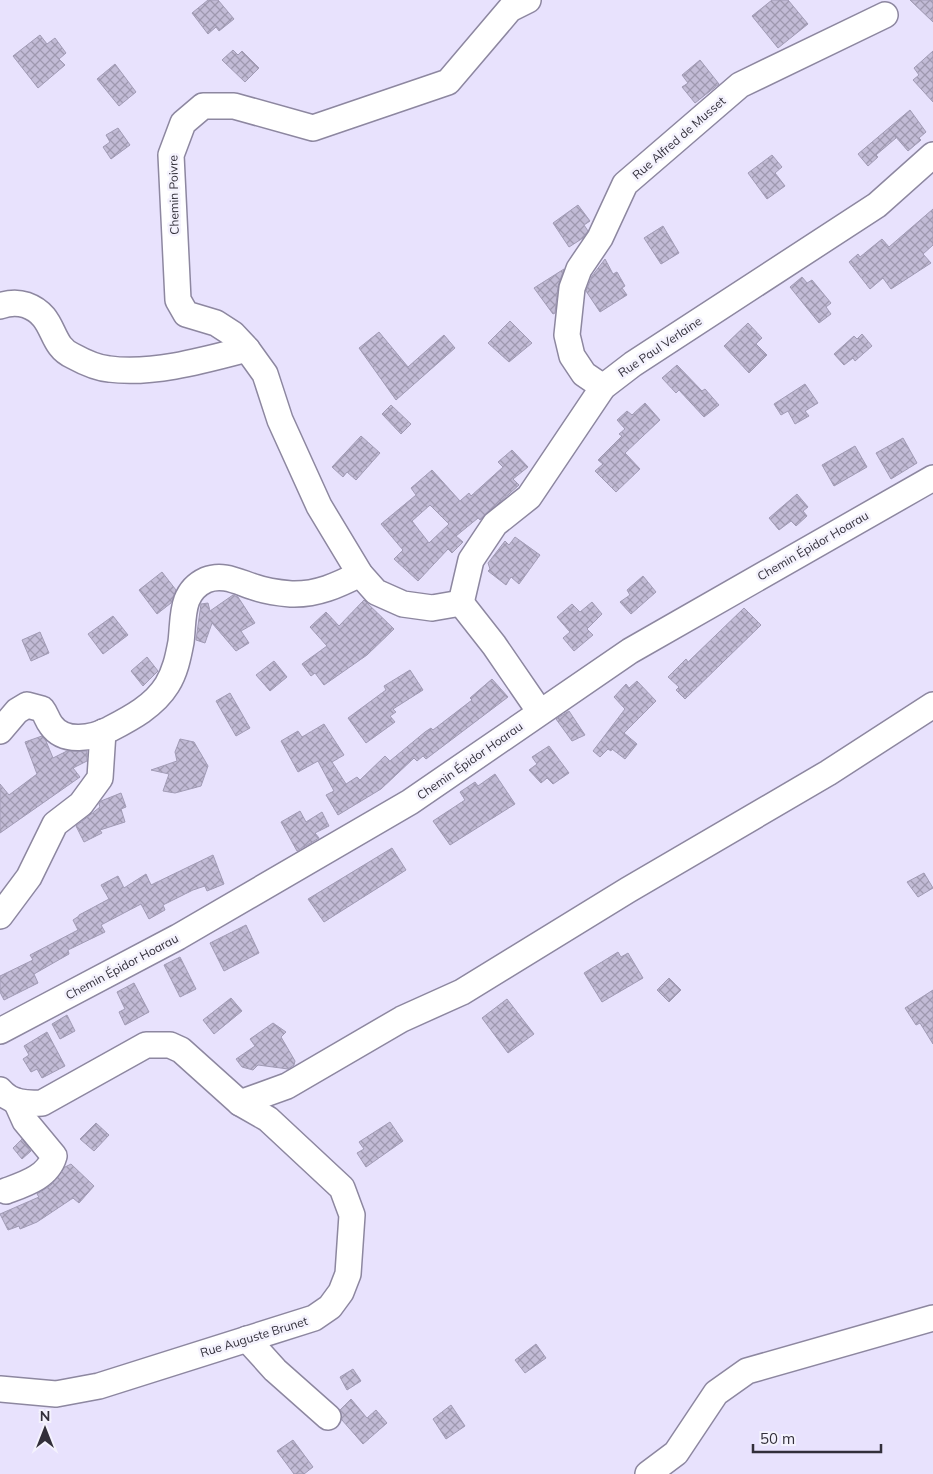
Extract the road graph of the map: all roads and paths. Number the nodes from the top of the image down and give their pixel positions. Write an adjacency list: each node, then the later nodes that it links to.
1 (512, 3): 5 (street, Chemin Poivre)
2 (885, 15): 6 (street, Rue Alfred de Musset)
3 (933, 155): 6 (street, Rue Paul Verlaine)
4 (0, 306): 5 (street)
5 (247, 349): 8 (street)
6 (603, 387): 9 (street, Rue Paul Verlaine)
7 (933, 478): 11 (street, Chemin Épidor Hoarau)
8 (360, 574): 9 (street); 13 (street)
9 (461, 603): 11 (street)
10 (933, 705): 17 (street)
11 (540, 712): 15 (street, Chemin Épidor Hoarau)
12 (0, 731): 13 (street)
13 (103, 732): 14 (street)
14 (0, 916)
15 (0, 1031)
16 (8, 1096): 17 (street, Rue Auguste Brunet); 18 (street)
17 (240, 1103): 20 (street, Rue Auguste Brunet)
18 (6, 1191)
19 (933, 1318): 23 (street)
20 (248, 1339): 21 (street, Rue Auguste Brunet); 22 (street)
21 (0, 1389)
22 (328, 1417)
23 (648, 1474)

